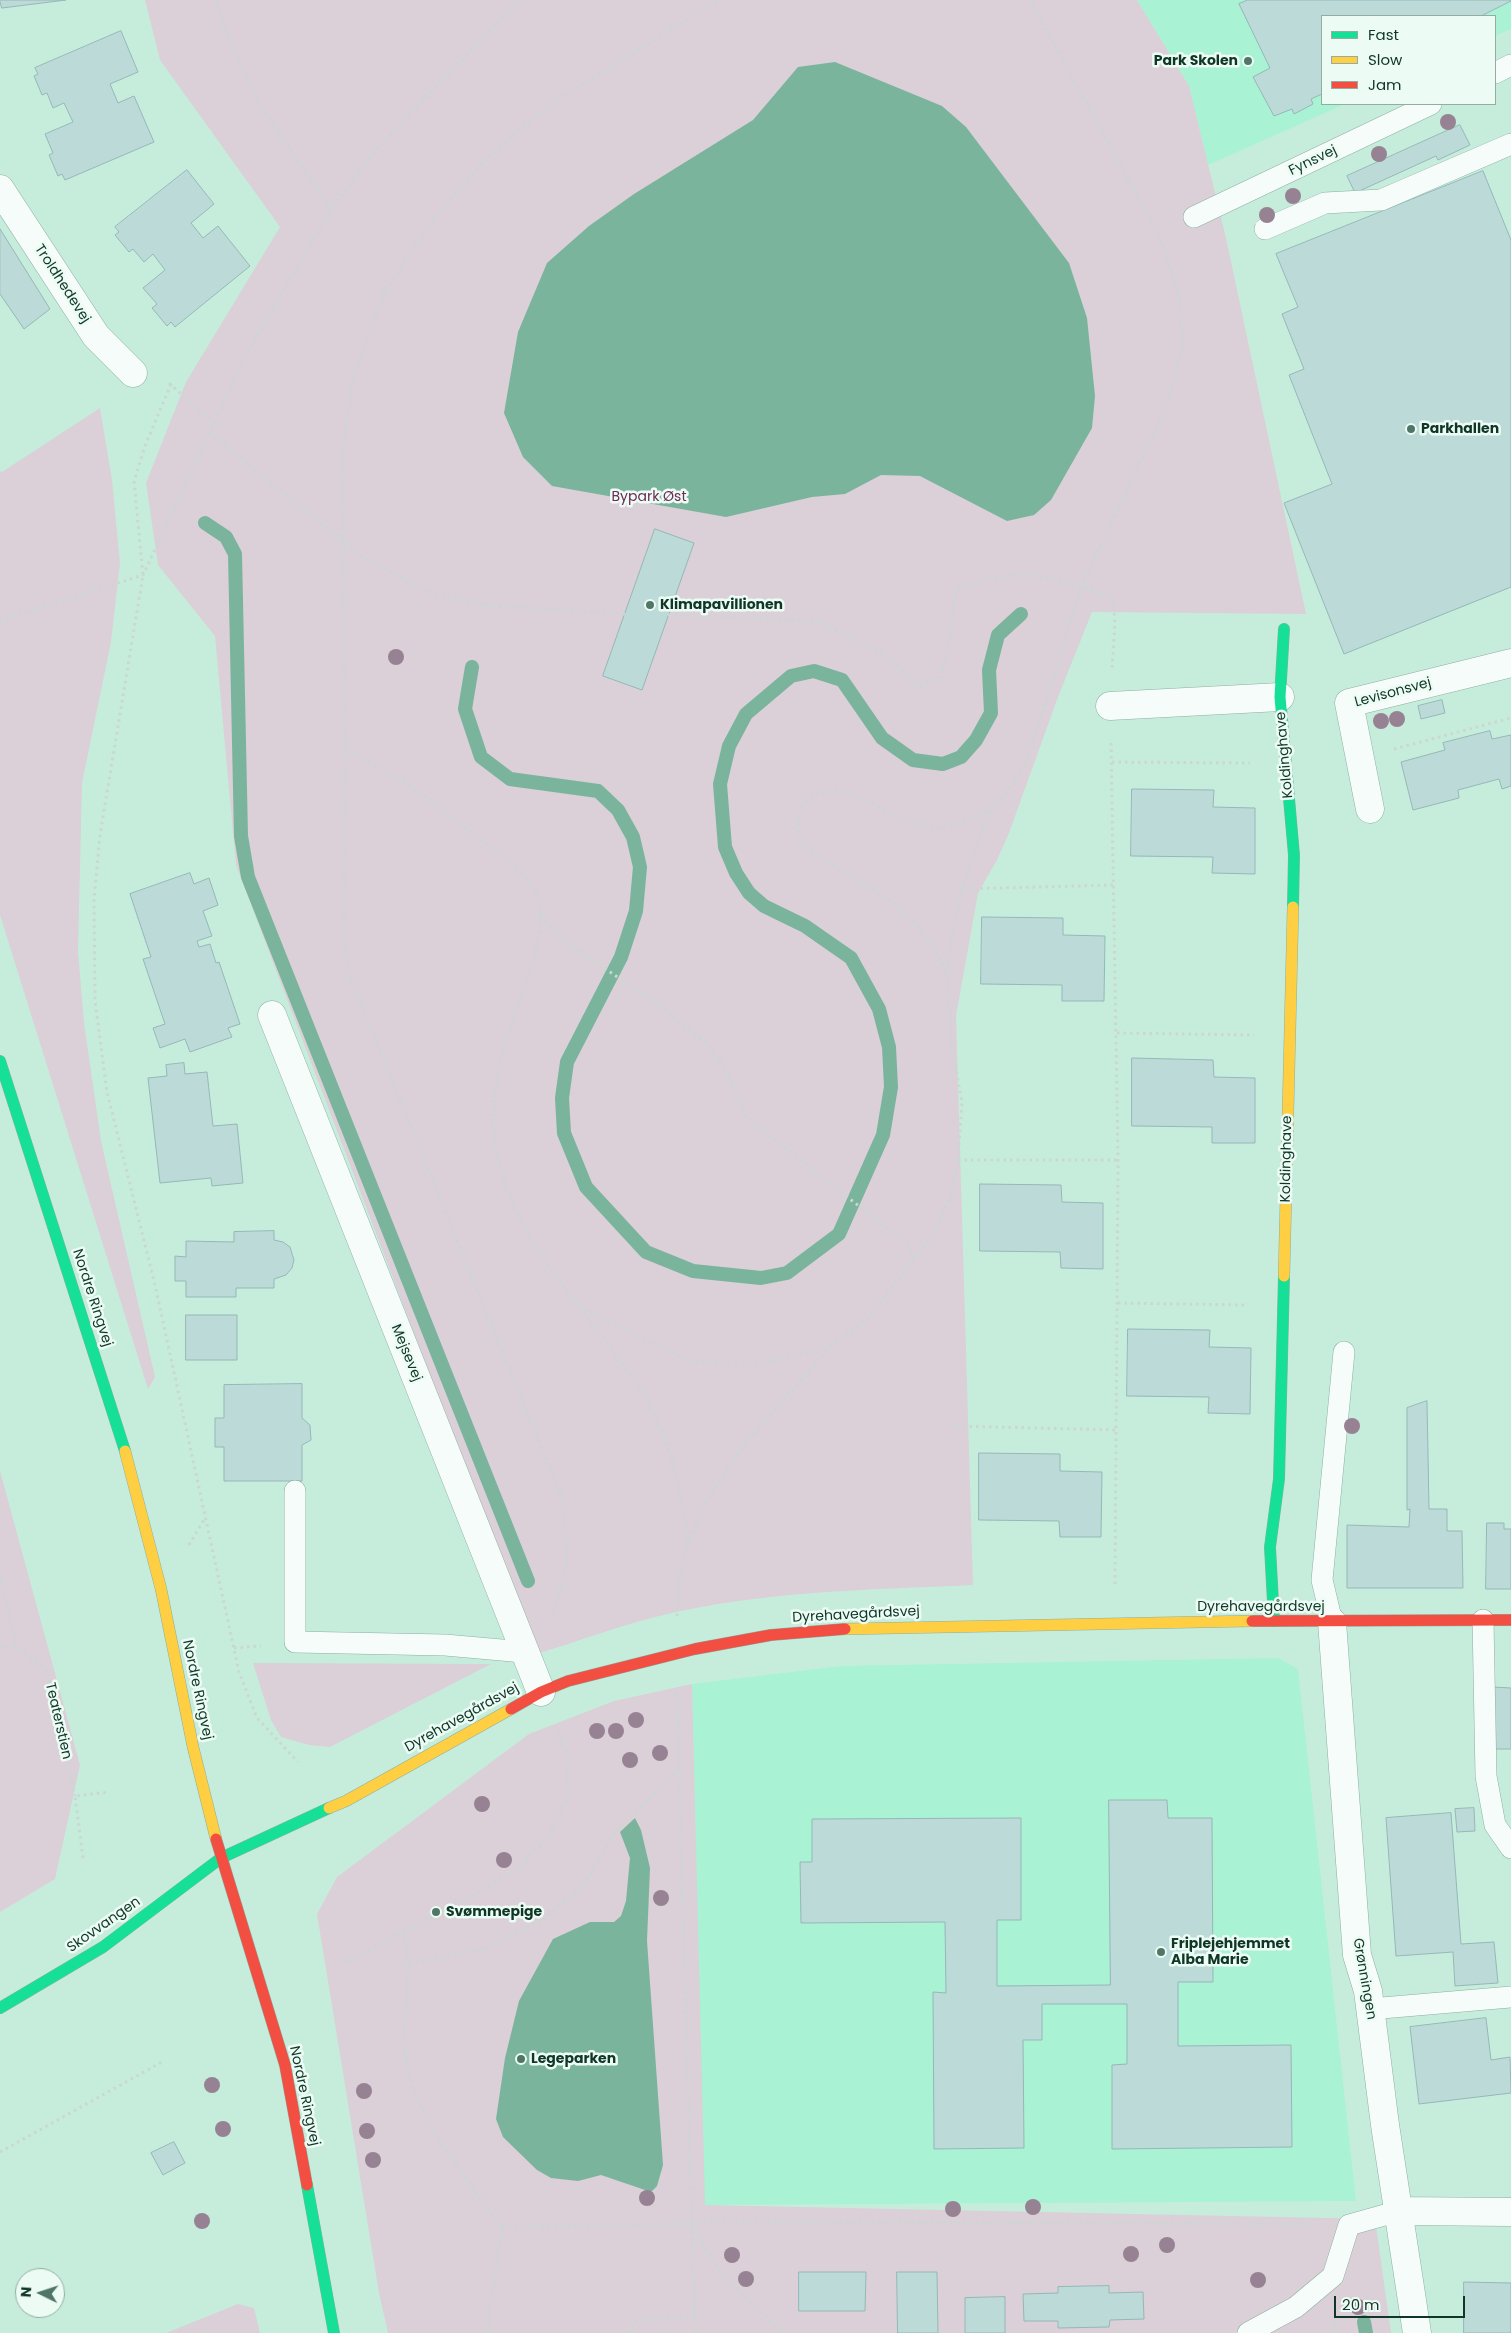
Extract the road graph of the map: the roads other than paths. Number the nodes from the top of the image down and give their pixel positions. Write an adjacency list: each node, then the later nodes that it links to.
1 (1511, 65): 2 (lane)
2 (1496, 72)
3 (1429, 105): 6 (lane, Fynsvej)
4 (1511, 144): 7 (lane)
5 (0, 189): 8 (street, Troldhedevej)
6 (1194, 217)
7 (1265, 229)
8 (133, 372)
9 (1284, 628): 11 (street, Koldinghave)
10 (1511, 664): 13 (street, Levisonsvej)
11 (1280, 697): 12 (street, Koldinghave); 20 (street, Koldinghave)
12 (1110, 706)
13 (1370, 809)
14 (272, 1015): 22 (street, Mejsevej)
15 (0, 1061): 25 (street, Nordre Ringvej)
16 (1344, 1352): 21 (lane)
17 (295, 1490): 22 (lane)
18 (1482, 1620): 19 (street, Dyrehavegårdsvej); 21 (street, Dyrehavegårdsvej); 24 (lane)
19 (1511, 1620)
20 (1274, 1621): 21 (street, Dyrehavegårdsvej); 23 (street, Dyrehavegårdsvej)
21 (1332, 1622): 28 (street, Grønningen)
22 (524, 1652): 23 (street, Mejsevej)
23 (541, 1692): 25 (street, Dyrehavegårdsvej)
24 (1511, 1848)
25 (221, 1858): 27 (street, Skovvangen); 32 (street, Nordre Ringvej)
26 (1511, 1997): 28 (lane)
27 (0, 2008)
28 (1370, 2009): 29 (street, Grønningen)
29 (1399, 2211): 30 (street); 31 (lane); 33 (street, Grønningen)
30 (1511, 2212)
31 (1248, 2332)
32 (334, 2333)
33 (1418, 2333)

